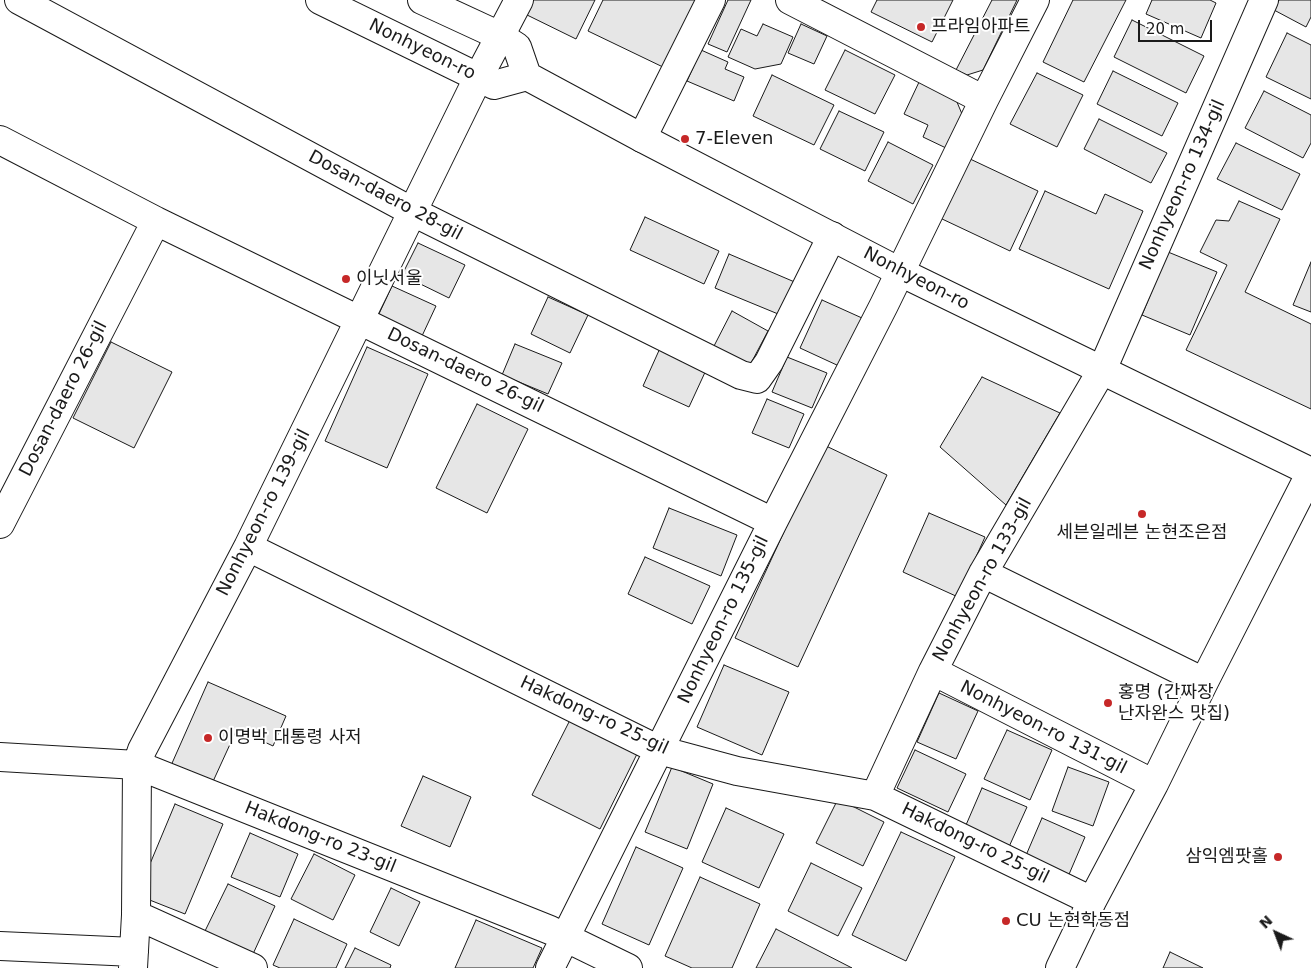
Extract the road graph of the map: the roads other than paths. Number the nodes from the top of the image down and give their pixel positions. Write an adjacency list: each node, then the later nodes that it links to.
1 (19, 0): 15 (street, Dosan-daero 28-gil)
2 (320, 0): 11 (street, Nonhyeon-ro)
3 (422, 0): 9 (street)
4 (519, 0): 9 (street, Nonhyeon-ro 139-gil)
5 (710, 0): 13 (street)
6 (790, 0): 12 (street)
7 (1035, 0): 12 (street, Nonhyeon-ro 135-gil)
8 (1264, 0): 20 (street, Nonhyeon-ro 134-gil)
9 (500, 36): 10 (street); 11 (street, Nonhyeon-ro 139-gil)
10 (527, 76): 11 (street, Nonhyeon-ro); 13 (street, Nonhyeon-ro)
11 (478, 78): 15 (street, Nonhyeon-ro 139-gil)
12 (984, 100): 18 (street, Nonhyeon-ro 135-gil)
13 (642, 138): 17 (street, Nonhyeon-ro)
14 (0, 140): 16 (street, Dosan-daero 26-gil)
15 (413, 212): 17 (street, Dosan-daero 28-gil); 19 (street, Nonhyeon-ro 139-gil)
16 (156, 221): 19 (street, Dosan-daero 26-gil); 23 (street, Dosan-daero 26-gil)
17 (832, 236): 18 (street, Nonhyeon-ro)
18 (900, 272): 20 (street, Nonhyeon-ro); 22 (street, Nonhyeon-ro 135-gil)
19 (360, 320): 22 (street, Dosan-daero 26-gil); 24 (street, Nonhyeon-ro 139-gil)
20 (1102, 370): 21 (street, Nonhyeon-ro); 25 (street, Nonhyeon-ro 133-gil)
21 (1311, 472): 27 (street)
22 (773, 522): 28 (street, Nonhyeon-ro 135-gil)
23 (0, 524)
24 (248, 547): 28 (street, Hakdong-ro 25-gil); 30 (street, Nonhyeon-ro 139-gil)
25 (983, 574): 26 (street, Nonhyeon-ro 133-gil); 27 (street)
26 (933, 671): 31 (street, Nonhyeon-ro 131-gil); 32 (street, Nonhyeon-ro 133-gil)
27 (1204, 682): 31 (street)
28 (660, 750): 32 (street, Hakdong-ro 25-gil); 35 (street, Nonhyeon-ro 135-gil)
29 (0, 757): 30 (street, Hakdong-ro 23-gil)
30 (137, 765): 34 (street, Nonhyeon-ro 139-gil); 35 (street, Hakdong-ro 23-gil)
31 (1154, 784): 33 (street)
32 (875, 796): 33 (street, Hakdong-ro 25-gil)
33 (1092, 901): 41 (street)
34 (136, 915): 37 (street, Nonhyeon-ro 139-gil); 38 (street)
35 (565, 936): 39 (street, Nonhyeon-ro 135-gil); 40 (street, Hakdong-ro 23-gil)
36 (0, 946): 37 (street)
37 (134, 960)
38 (253, 968)
39 (550, 968)
40 (628, 968)
41 (1060, 968)

